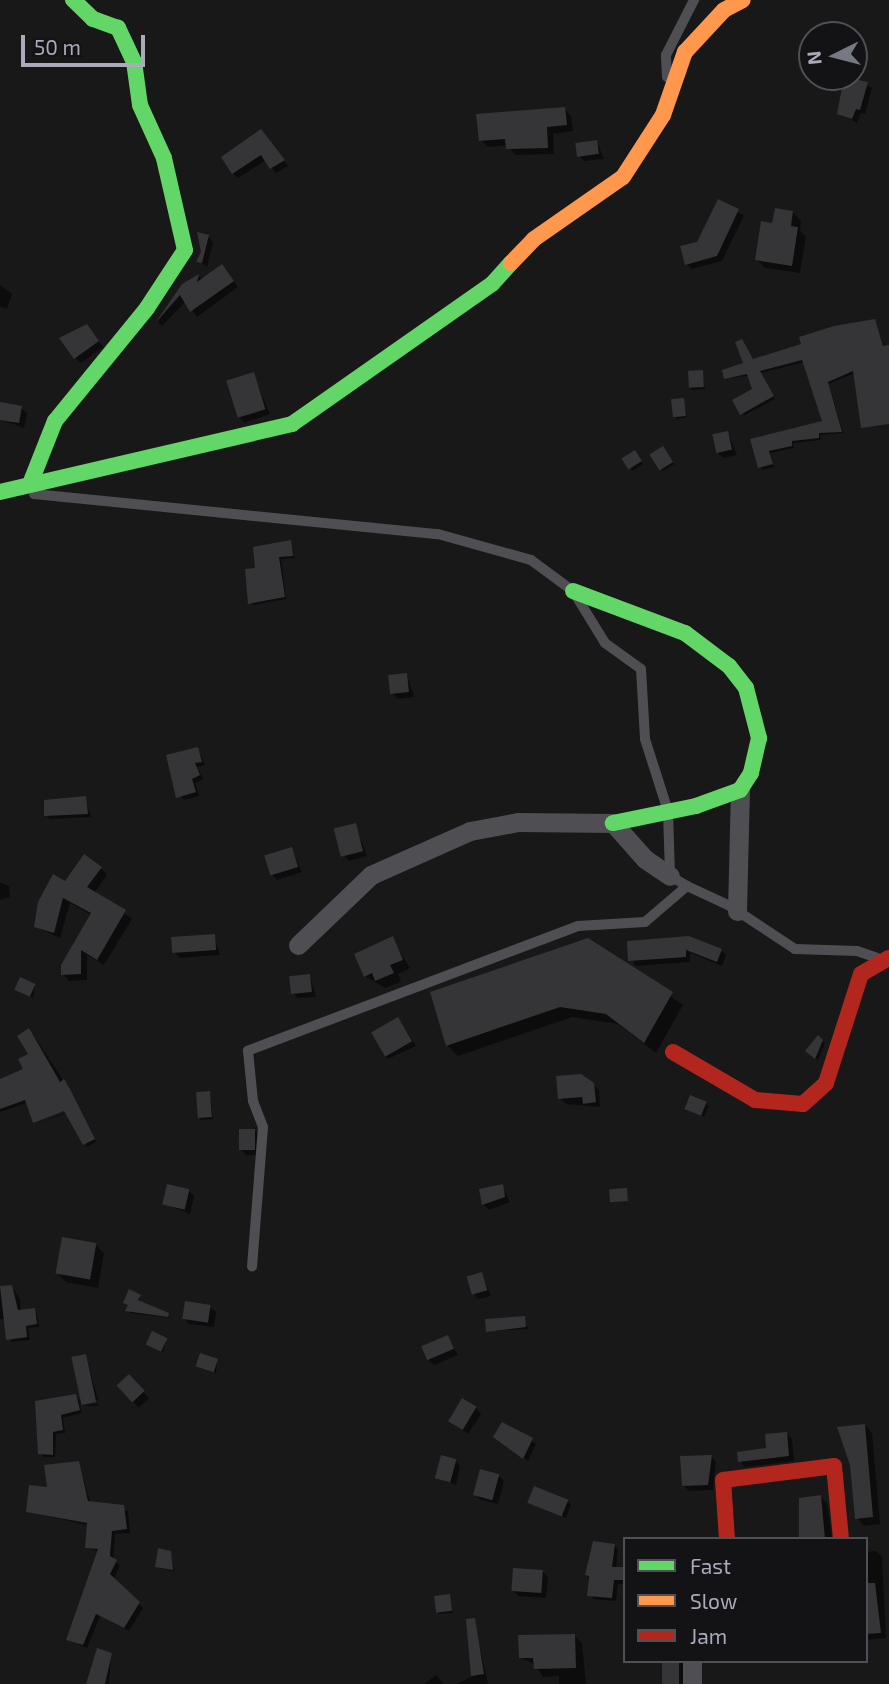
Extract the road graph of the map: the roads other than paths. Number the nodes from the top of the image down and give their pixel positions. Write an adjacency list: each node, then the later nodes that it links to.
1 (73, 0): 5 (street)
2 (694, 0): 4 (lane)
3 (743, 0): 4 (street)
4 (667, 102): 5 (street)
5 (30, 484): 6 (street)
6 (6, 492): 7 (lane)
7 (573, 591): 8 (street); 9 (lane)
8 (740, 790): 9 (street); 12 (street)
9 (668, 811): 10 (street); 11 (lane)
10 (613, 823): 11 (street); 13 (street)
11 (679, 881): 12 (lane); 16 (lane)
12 (737, 911): 14 (lane)
13 (298, 944)
14 (886, 959): 15 (street)
15 (673, 1052)
16 (253, 1267)
17 (727, 1537): 18 (street)
18 (841, 1537)
19 (692, 1663): 20 (street)
20 (692, 1684)

